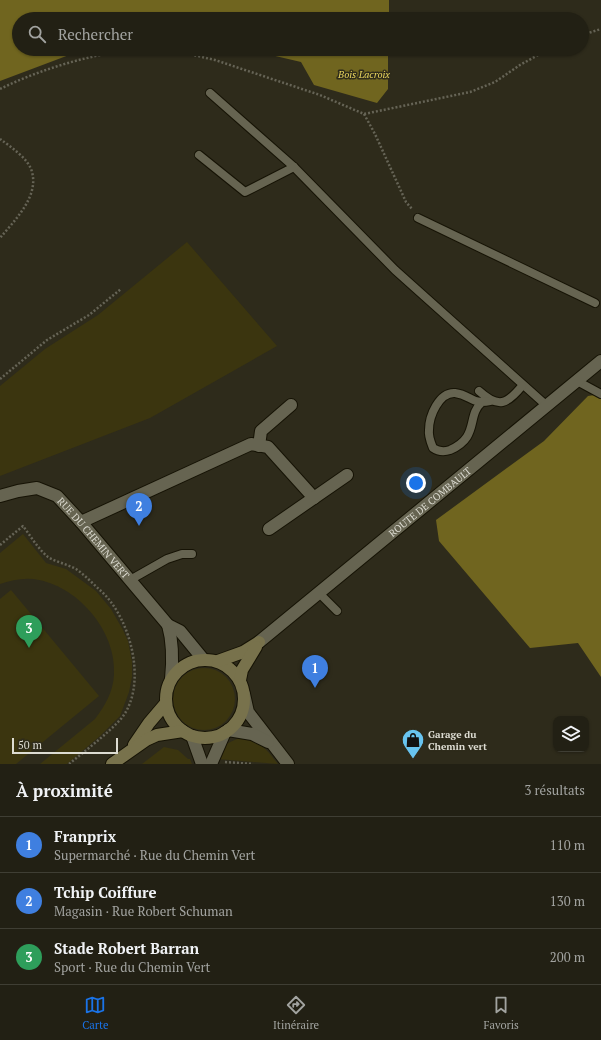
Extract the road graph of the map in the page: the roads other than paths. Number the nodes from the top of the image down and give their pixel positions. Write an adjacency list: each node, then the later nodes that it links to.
1 (210, 93): 3 (lane)
2 (199, 155): 3 (lane)
3 (294, 167): 8 (lane)
4 (418, 218): 5 (lane)
5 (595, 303)
6 (601, 362): 7 (street, ROUTE DE COMBAULT)
7 (577, 381): 10 (lane); 13 (street, ROUTE DE COMBAULT)
8 (522, 386): 11 (lane); 13 (lane)
9 (479, 391): 11 (lane)
10 (601, 394)
11 (486, 402): 11 (lane)
12 (291, 405): 14 (street)
13 (547, 406): 22 (street, ROUTE DE COMBAULT)
14 (259, 446): 17 (street); 18 (street)
15 (347, 475): 17 (street)
16 (0, 496): 18 (street, RUE DU CHEMIN VERT)
17 (314, 498): 19 (street)
18 (81, 522): 21 (street, RUE DU CHEMIN VERT)
19 (269, 529)
20 (192, 554): 21 (lane)
21 (130, 580): 24 (street, RUE DU CHEMIN VERT)
22 (319, 593): 23 (lane); 25 (street, ROUTE DE COMBAULT)
23 (337, 611)
24 (168, 625): 26 (street, RUE DU CHEMIN VERT); 28 (street, RUE DU CHEMIN VERT)
25 (259, 642): 27 (main road, ROUTE DE COMBAULT); 29 (main road, ROUTE DE COMBAULT)
26 (203, 659): 27 (main road, ROUTE DE COMBAULT); 28 (main road, ROUTE DE COMBAULT)
27 (218, 661): 29 (main road, ROUTE DE COMBAULT)
28 (171, 679): 31 (main road, ROUTE DE COMBAULT)
29 (240, 680): 30 (main road)
30 (244, 694): 32 (main road); 34 (street)
31 (166, 703): 33 (main road); 35 (main road, ROUTE DE COMBAULT)
32 (227, 731): 33 (main road, ROUTE DE COMBAULT); 34 (street); 36 (street)
33 (187, 733): 35 (main road, ROUTE DE COMBAULT); 36 (street)
34 (270, 742): 38 (street)
35 (132, 748): 37 (main road, ROUTE DE COMBAULT)
36 (208, 763)
37 (112, 764)
38 (288, 764)

